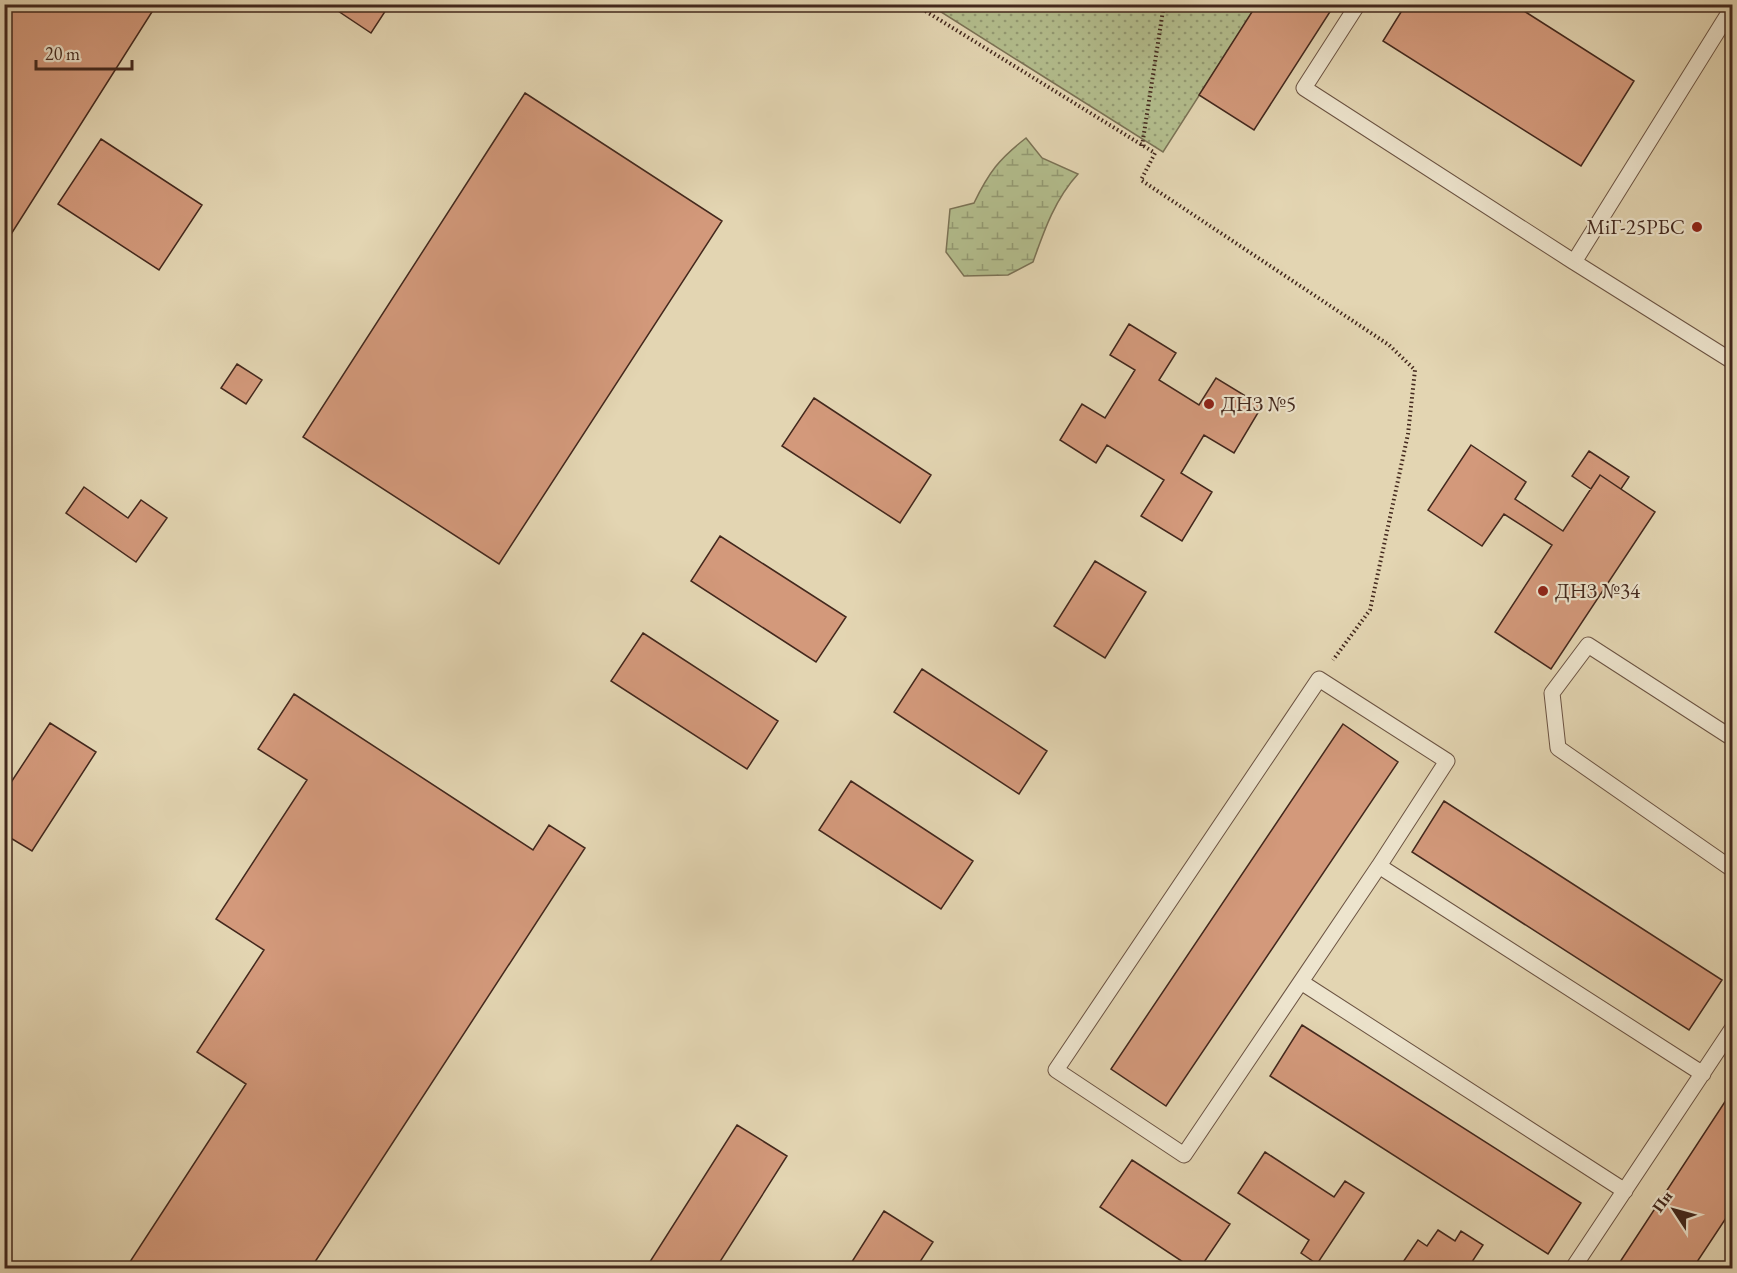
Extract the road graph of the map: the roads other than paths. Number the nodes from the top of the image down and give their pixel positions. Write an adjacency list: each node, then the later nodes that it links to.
1 (1358, 4): 3 (lane)
2 (1732, 8): 3 (lane)
3 (1574, 262): 4 (lane)
4 (1732, 361)
5 (1732, 738): 7 (lane)
6 (1379, 866): 8 (lane); 8 (lane); 10 (lane)
7 (1732, 869)
8 (1301, 982): 11 (lane)
9 (1732, 1029): 10 (lane)
10 (1702, 1074): 11 (lane)
11 (1624, 1191): 12 (lane)
12 (1573, 1269)

